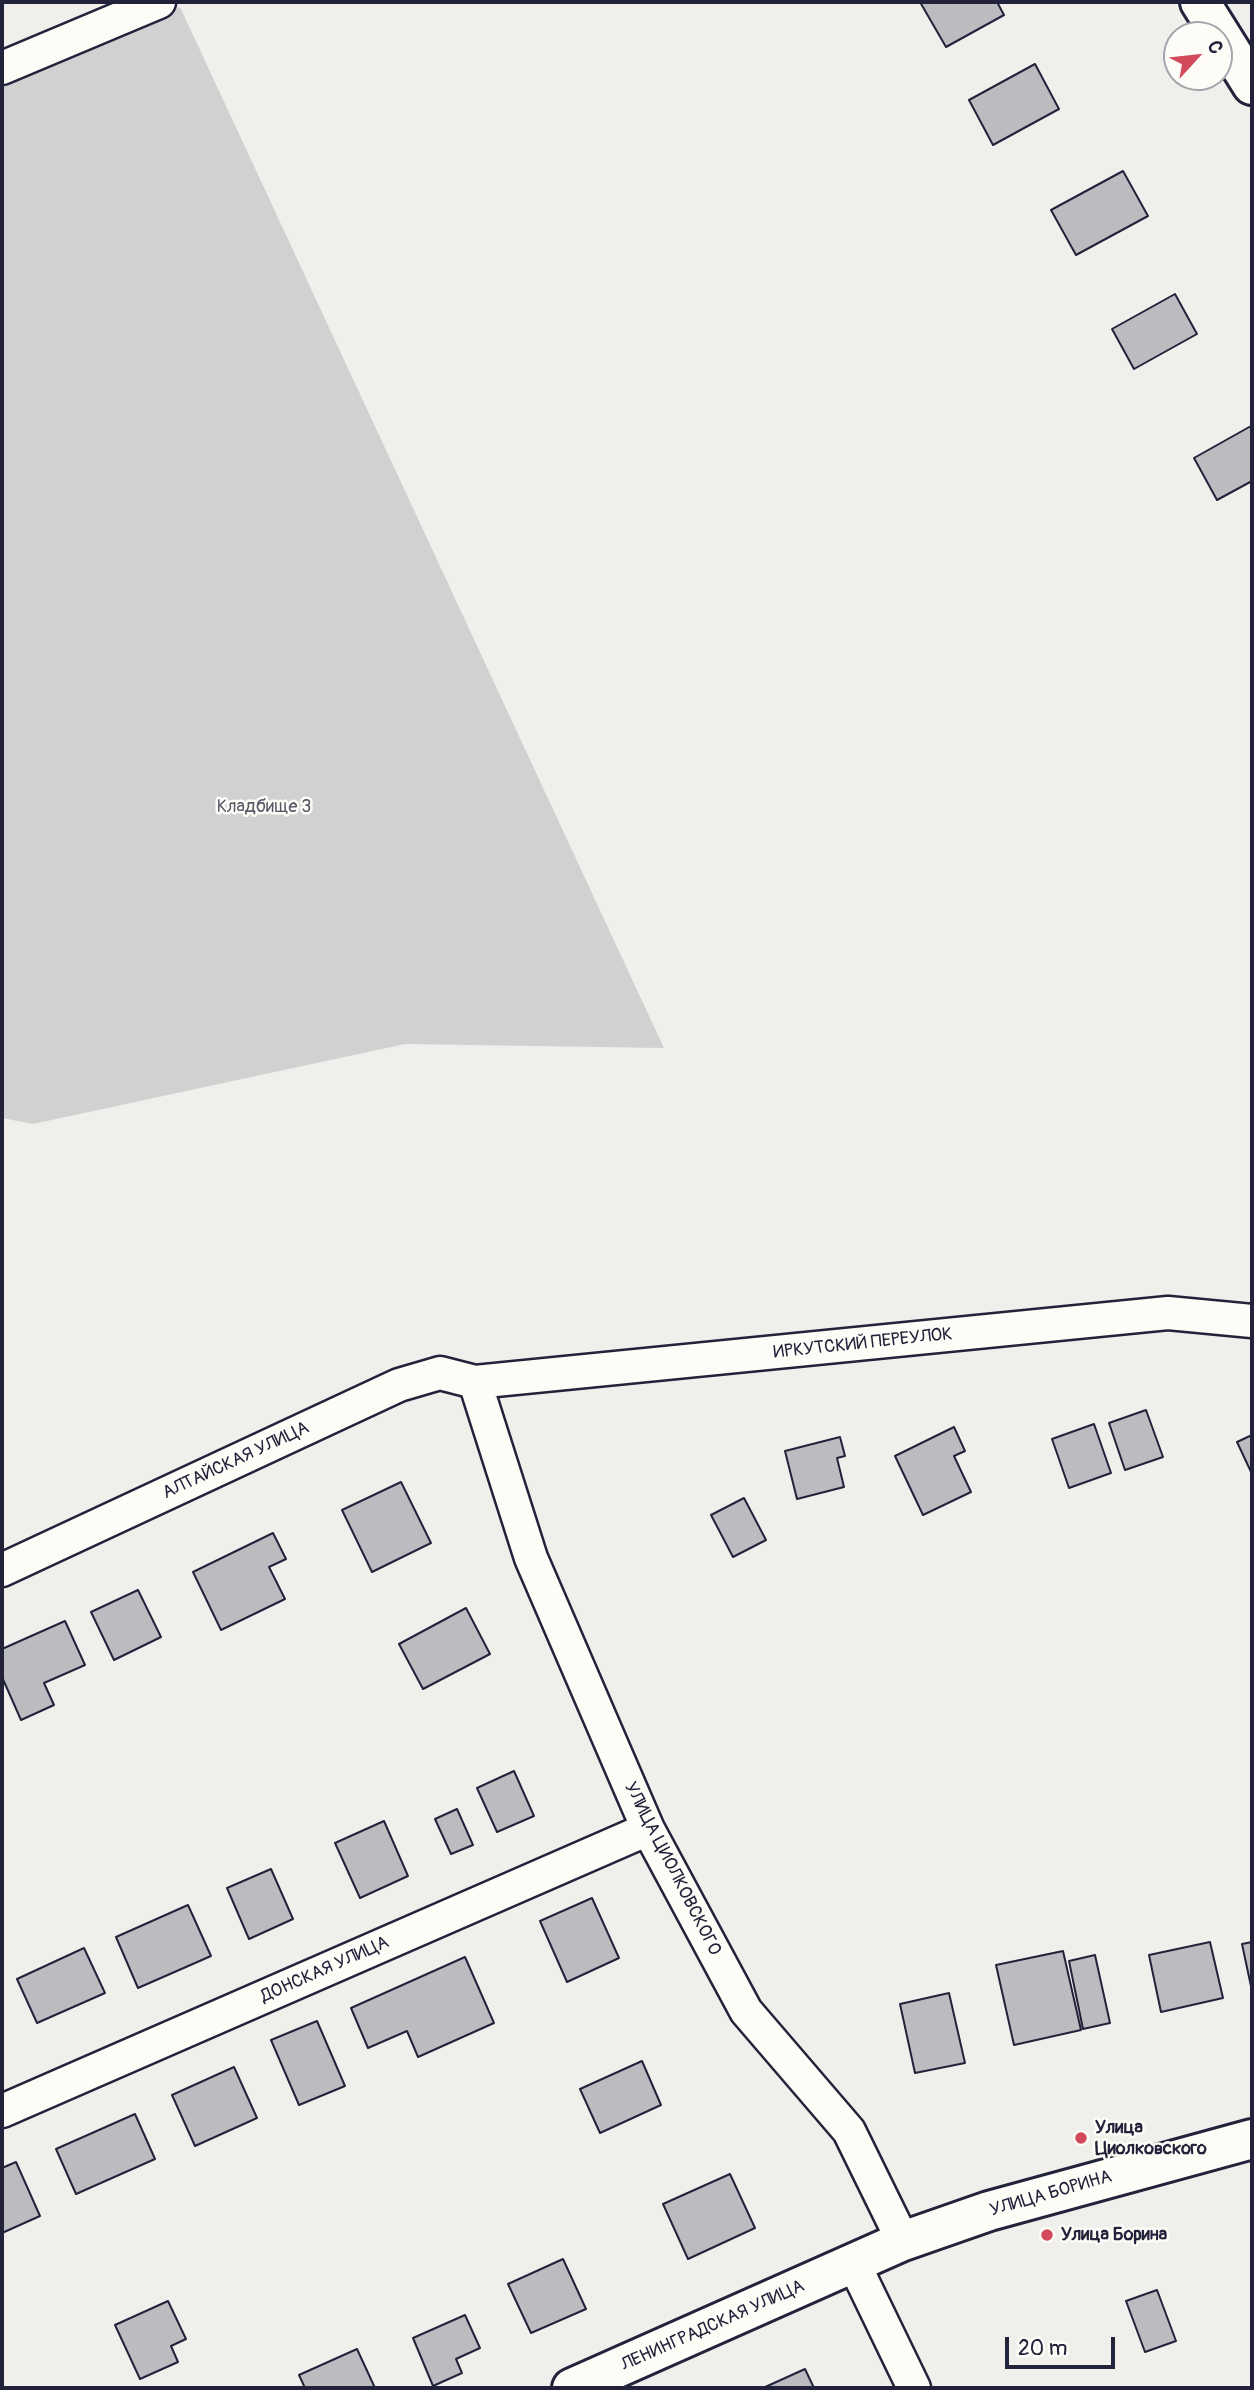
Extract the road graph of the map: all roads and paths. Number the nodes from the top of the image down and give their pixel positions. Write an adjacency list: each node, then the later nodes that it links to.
1 (159, 2): 3 (street)
2 (1200, 2): 4 (street)
3 (2, 68)
4 (1252, 85)
5 (1252, 1321): 6 (street, ИРКУТСКИЙ ПЕРЕУЛОК)
6 (475, 1382): 7 (street, АЛТАЙСКАЯ УЛИЦА); 8 (street, УЛИЦА ЦИОЛКОВСКОГО)
7 (2, 1570)
8 (648, 1829): 9 (street, ДОНСКАЯ УЛИЦА); 11 (street, УЛИЦА ЦИОЛКОВСКОГО)
9 (2, 2111)
10 (1252, 2138): 11 (street, УЛИЦА БОРИНА)
11 (903, 2241): 12 (street, УЛИЦА БОРИНА)
12 (854, 2264): 13 (street, ЛЕНИНГРАДСКАЯ УЛИЦА); 14 (street)
13 (572, 2388)
14 (914, 2388)

